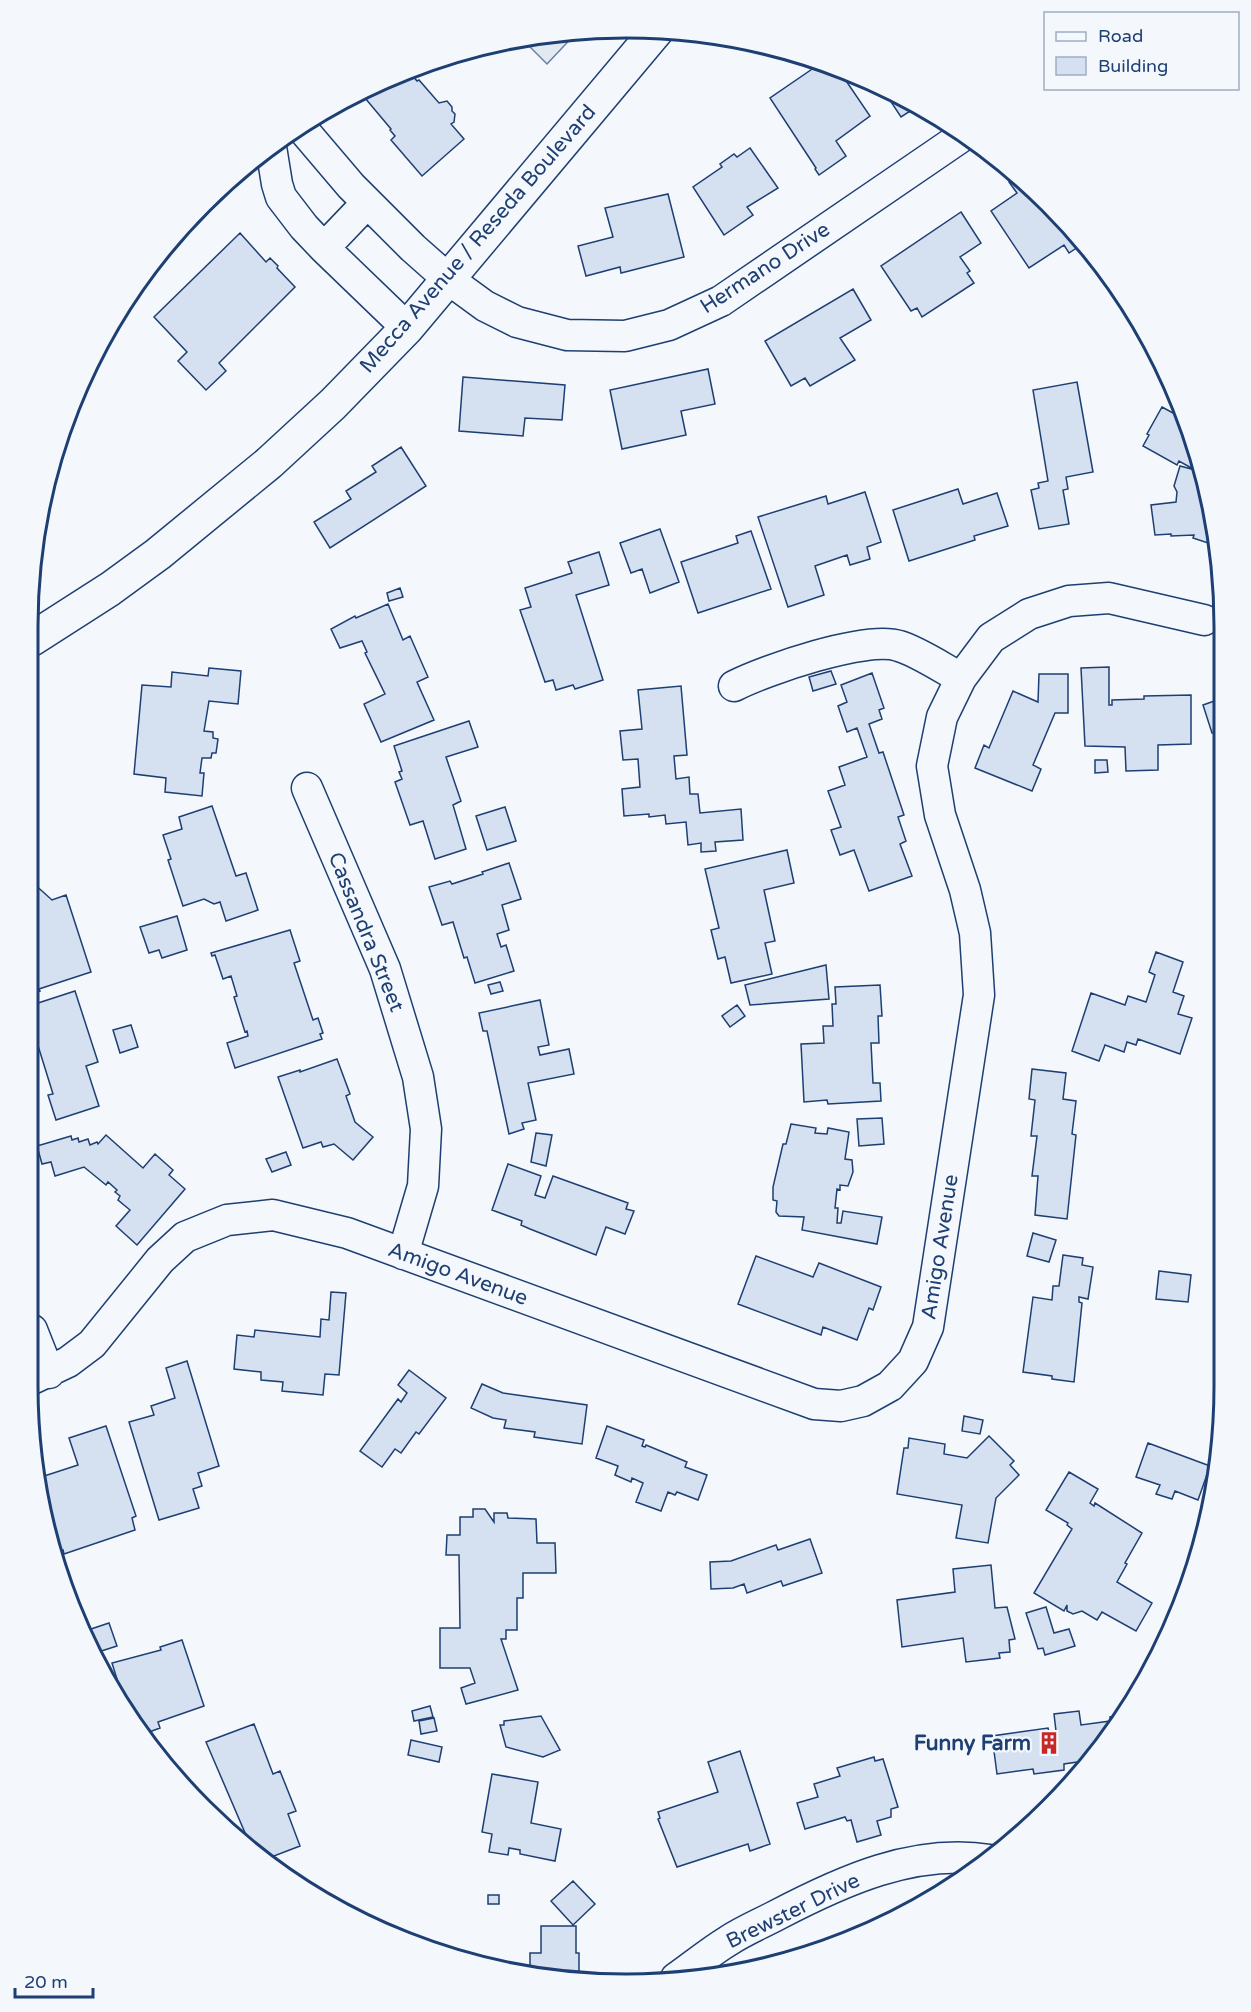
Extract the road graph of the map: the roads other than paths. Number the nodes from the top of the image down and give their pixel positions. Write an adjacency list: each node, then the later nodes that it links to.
1 (649, 39): 7 (main road, Mecca Avenue / Reseda Boulevard)
2 (306, 133): 5 (street, Hermano Drive)
3 (956, 140): 7 (street, Hermano Drive)
4 (272, 156): 6 (street)
5 (367, 203): 6 (street); 7 (street, Hermano Drive)
6 (324, 248): 8 (street)
7 (448, 279): 8 (main road, Mecca Avenue / Reseda Boulevard)
8 (406, 328): 10 (main road, Mecca Avenue / Reseda Boulevard)
9 (1204, 620): 11 (street, Amigo Avenue)
10 (38, 635)
11 (961, 678): 12 (street); 14 (street, Amigo Avenue)
12 (734, 686)
13 (307, 788): 14 (street, Cassandra Street)
14 (403, 1254): 15 (street, Amigo Avenue)
15 (40, 1376)
16 (976, 1858): 17 (street, Brewster Drive)
17 (686, 1971)

